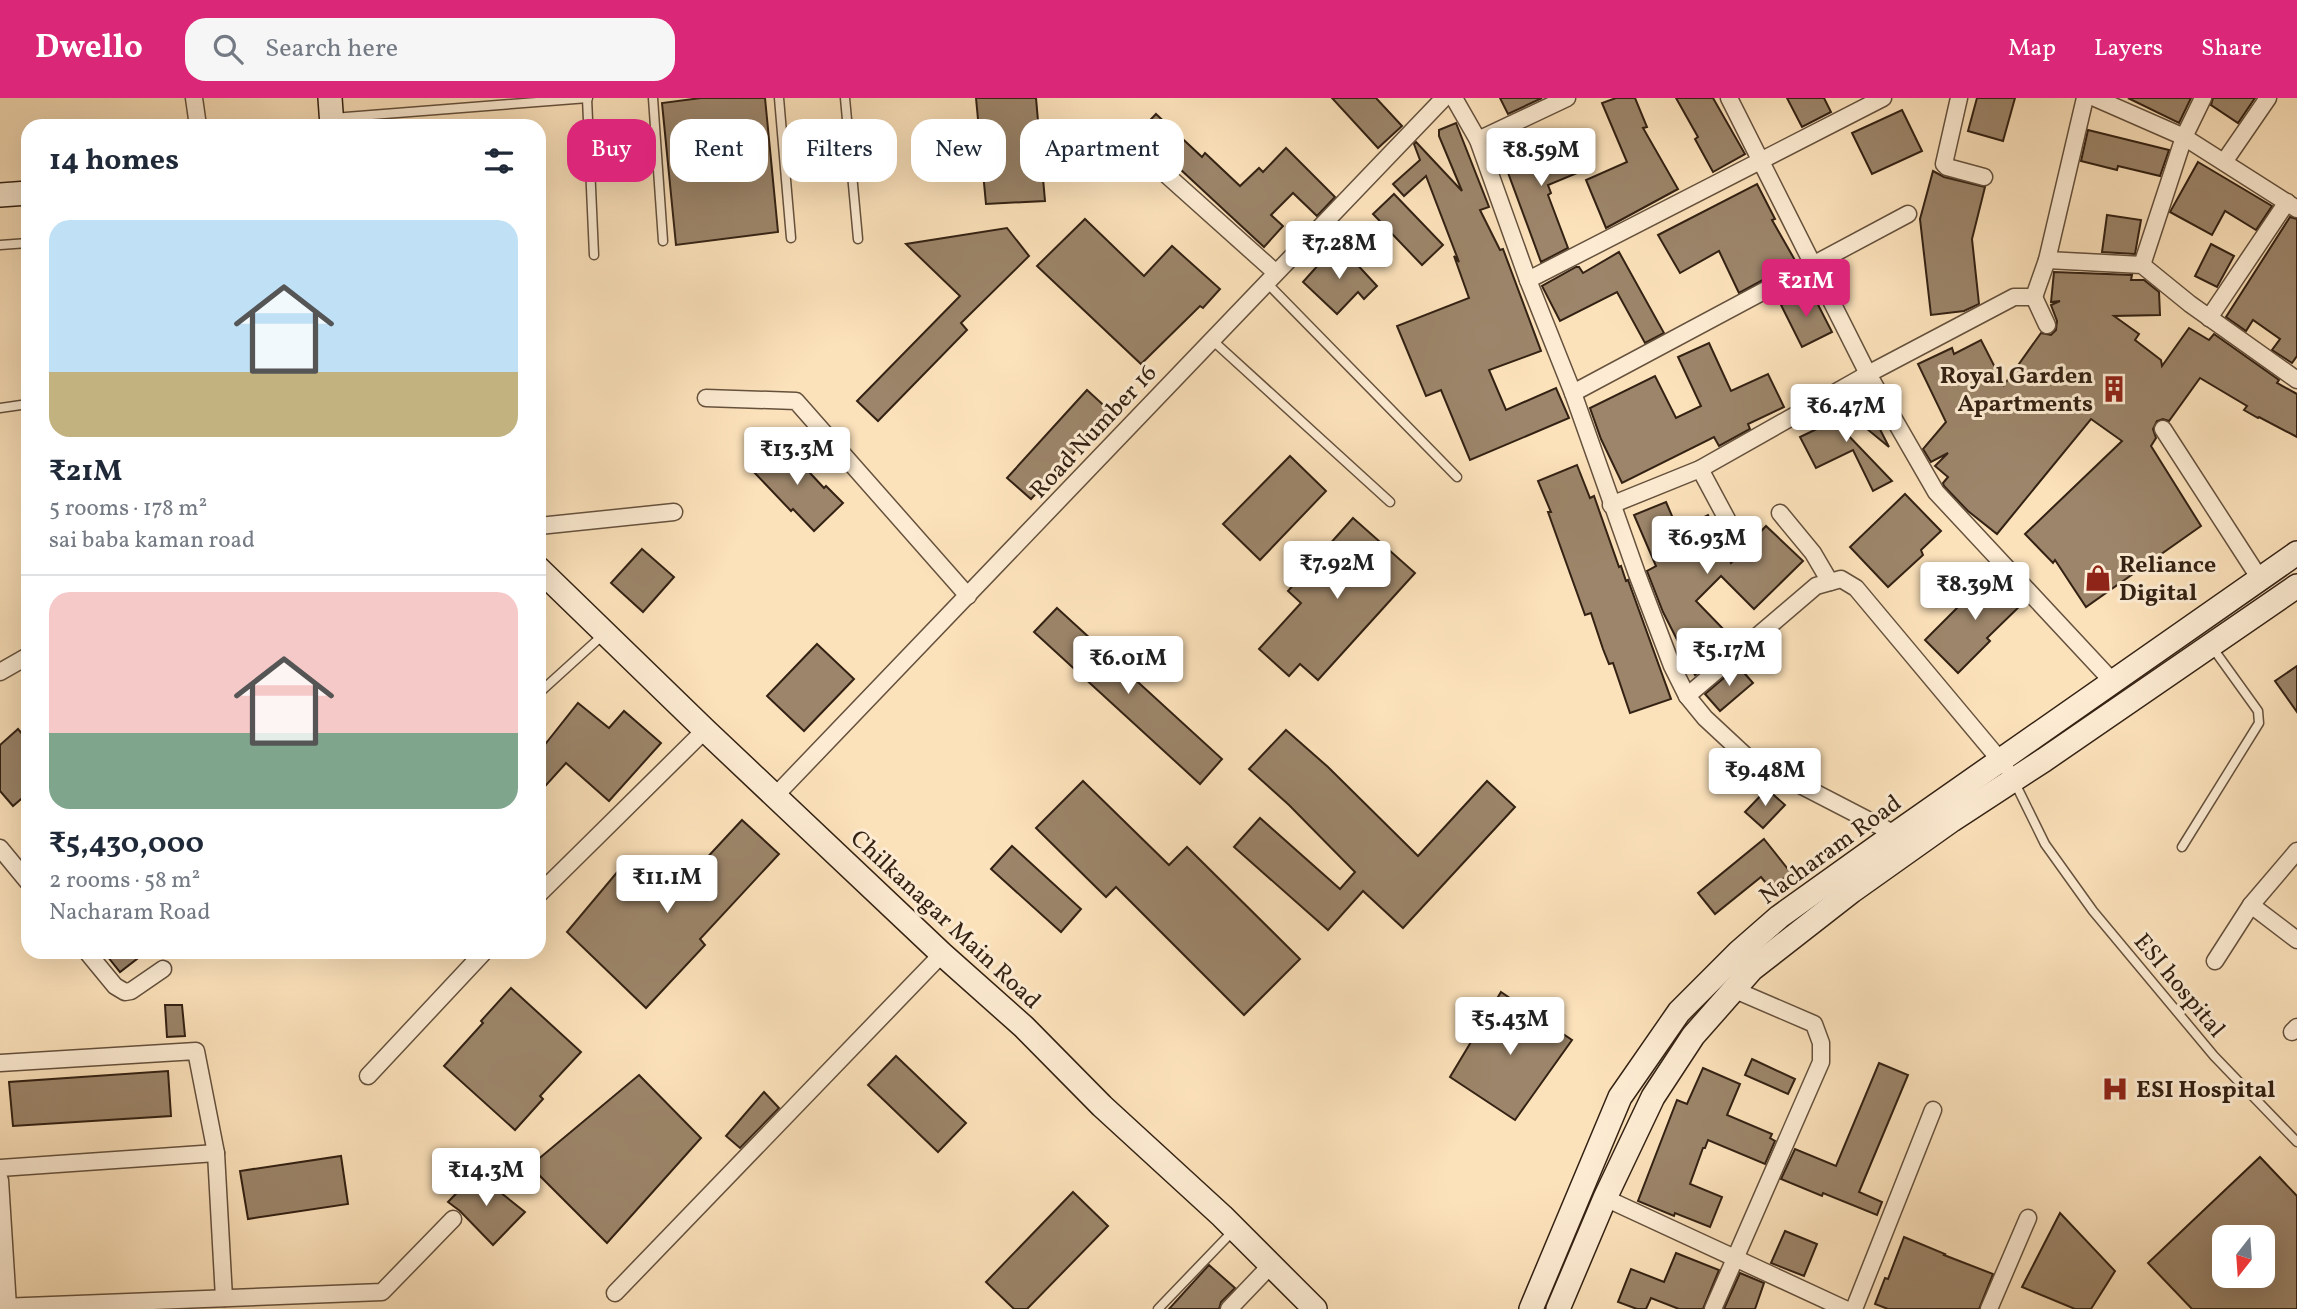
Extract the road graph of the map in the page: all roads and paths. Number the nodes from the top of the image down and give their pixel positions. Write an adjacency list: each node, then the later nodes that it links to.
1 (194, 98): 17 (street)
2 (588, 98): 16 (lane); 33 (lane)
3 (653, 98): 30 (lane)
4 (779, 98): 28 (lane)
5 (845, 98): 29 (lane)
6 (1444, 98): 37 (street, Road Number 16)
7 (1454, 98): 19 (street)
8 (1567, 98): 19 (street)
9 (1729, 98): 20 (street)
10 (1883, 98): 20 (street)
11 (1959, 98): 22 (street)
12 (2085, 98): 34 (street)
13 (2095, 98): 18 (street)
14 (2203, 98): 18 (street)
15 (2268, 98): 21 (street)
16 (329, 117)
17 (197, 119)
18 (2185, 136): 21 (street); 36 (street)
19 (1478, 139): 38 (street)
20 (1762, 162): 35 (street); 38 (street)
21 (2224, 162): 26 (street)
22 (1984, 177)
23 (1173, 182): 37 (street)
24 (21, 194): 25 (main road)
25 (0, 195)
26 (2292, 206): 40 (street)
27 (1908, 214): 35 (street)
28 (791, 238)
29 (858, 239)
30 (663, 241)
31 (21, 244): 32 (lane)
32 (0, 245)
33 (594, 255)
34 (2047, 260): 36 (street); 39 (street)
35 (1814, 265): 43 (street); 45 (street)
36 (2142, 265): 40 (street)
37 (1270, 277): 42 (street, Road Number 16); 51 (lane)
38 (1528, 280): 45 (street)
39 (2034, 297): 41 (street); 43 (street)
40 (2209, 318): 44 (street)
41 (2047, 325)
42 (1211, 339): 52 (lane); 63 (street, Road Number 16)
43 (1868, 374): 50 (street); 68 (street)
44 (2297, 380)
45 (1573, 393): 53 (street)
46 (706, 398): 63 (street)
47 (21, 405): 48 (lane)
48 (0, 408)
49 (2163, 429): 60 (street)
50 (1700, 469): 53 (street); 57 (street)
51 (1457, 477)
52 (1390, 502)
53 (1611, 505): 70 (street)
54 (674, 512): 56 (street)
55 (1780, 513): 61 (street)
56 (546, 525)
57 (1737, 538)
58 (2297, 553): 60 (main road, Nacharam Road)
59 (546, 576): 64 (main road, Chilkanagar Main Road)
60 (2260, 579): 68 (main road, Nacharam Road)
61 (1830, 582): 70 (street); 72 (street)
62 (2297, 586): 65 (main road, Nacharam Road)
63 (968, 596): 73 (street, Road Number 16)
64 (606, 633): 69 (lane); 71 (main road, Chilkanagar Main Road)
65 (2210, 645): 72 (main road, Nacharam Road); 75 (lane)
66 (21, 660): 67 (street)
67 (0, 672)
68 (2114, 683): 72 (main road, Nacharam Road)
69 (546, 687)
70 (1687, 696): 74 (street)
71 (705, 730): 73 (main road, Chilkanagar Main Road); 79 (street)
72 (2007, 769): 74 (main road, Nacharam Road); 87 (main road, Nacharam Road); 91 (lane, ESI hospital)
73 (776, 795): 82 (main road, Chilkanagar Main Road)
74 (1895, 834): 107 (main road, Nacharam Road)
75 (2182, 847)
76 (0, 848): 78 (street)
77 (2297, 851): 80 (street)
78 (21, 873)
79 (546, 887)
80 (2251, 905): 81 (street); 85 (street)
81 (2297, 940)
82 (942, 954): 98 (main road, Chilkanagar Main Road); 101 (street)
83 (93, 959): 86 (street)
84 (477, 959): 89 (street)
85 (2215, 961)
86 (163, 969)
87 (1735, 989): 95 (main road, Nacharam Road); 99 (street)
88 (0, 1063): 92 (street)
89 (368, 1076)
90 (1933, 1111): 111 (street)
91 (2297, 1142)
92 (216, 1153): 93 (street); 102 (street)
93 (0, 1168)
94 (0, 1180): 103 (street)
95 (1605, 1198): 99 (street); 108 (main road, Nacharam Road)
96 (2028, 1218): 112 (street)
97 (453, 1219): 102 (street)
98 (1234, 1230): 100 (main road, Chilkanagar Main Road); 104 (lane)
99 (1736, 1258): 109 (street); 110 (street)
100 (1270, 1266): 105 (street); 106 (main road, Chilkanagar Main Road)
101 (615, 1293)
102 (224, 1298): 103 (street)
103 (4, 1307)
104 (1158, 1309)
105 (1229, 1309)
106 (1315, 1309)
107 (1531, 1309)
108 (1559, 1309)
109 (1713, 1309)
110 (1845, 1309)
111 (1854, 1309)
112 (1989, 1309)

